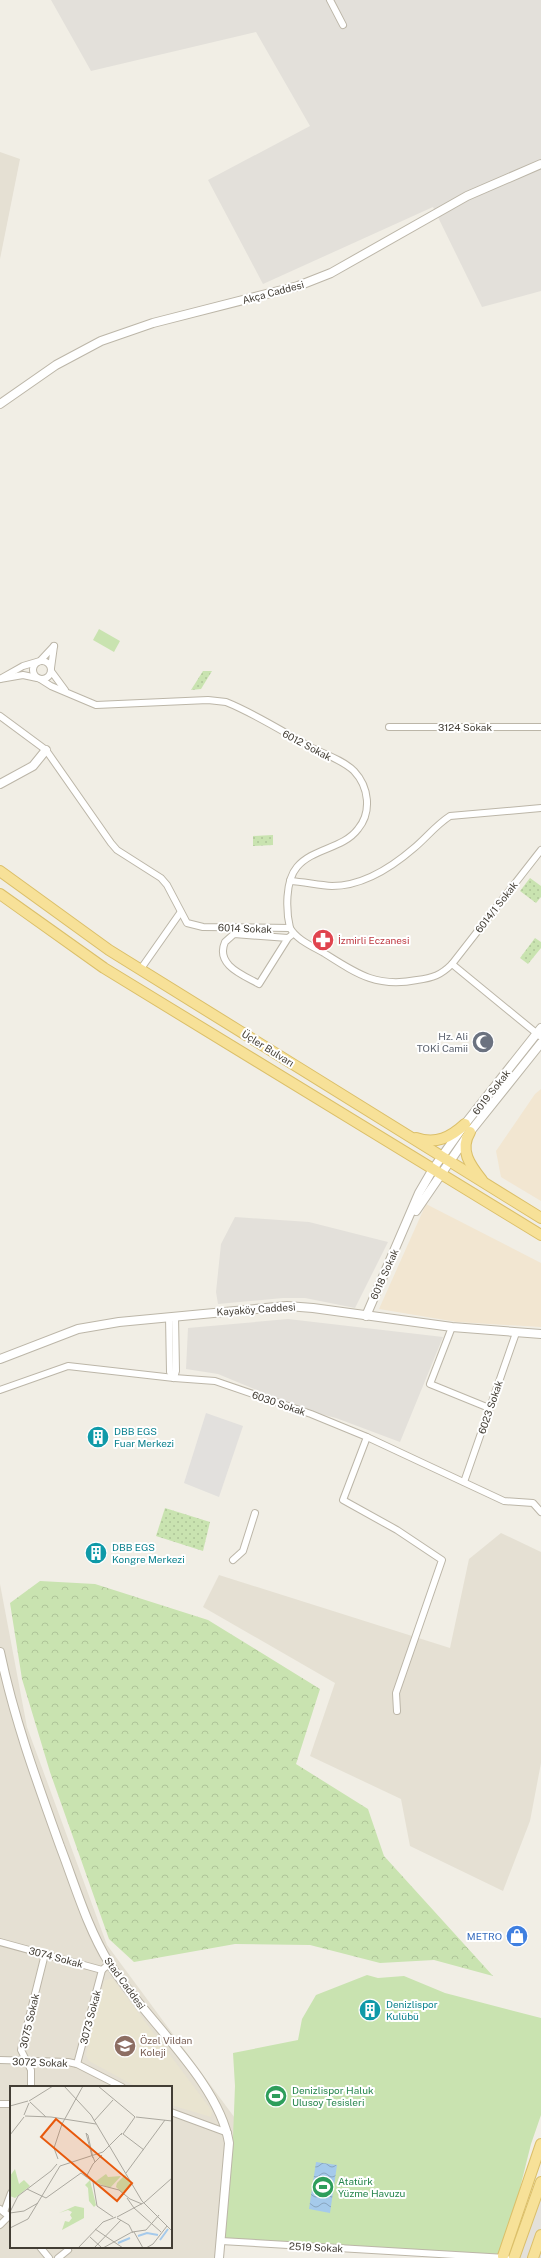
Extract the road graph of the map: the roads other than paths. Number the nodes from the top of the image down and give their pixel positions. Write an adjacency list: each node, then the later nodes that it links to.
1 (330, 0): 2 (street)
2 (343, 25)
3 (541, 164): 4 (street, Akça Caddesi)
4 (0, 404)
5 (40, 661): 6 (street, 6012 Sokak); 6 (street); 7 (street); 8 (street, 6012 Sokak)
6 (51, 670): 7 (street); 9 (street, 6012 Sokak)
7 (39, 678): 8 (street, 6012 Sokak); 9 (street, 6012 Sokak)
8 (0, 679)
9 (66, 692): 18 (street, 6012 Sokak)
10 (0, 716): 13 (street, 6014 Sokak)
11 (389, 727): 12 (street, 3124 Sokak)
12 (541, 727)
13 (46, 750): 14 (street); 20 (street, 6014 Sokak)
14 (0, 784)
15 (541, 808): 18 (street)
16 (541, 850): 22 (street, 6014/1 Sokak)
17 (0, 871): 23 (main road, Üçler Bulvarı)
18 (290, 881): 21 (street, 6012 Sokak)
19 (0, 894): 29 (main road, Üçler Bulvarı)
20 (180, 912): 21 (street, 6014 Sokak); 23 (street)
21 (290, 933): 21 (street); 22 (street)
22 (452, 964): 24 (street)
23 (140, 970): 27 (main road, Üçler Bulvarı)
24 (540, 1033): 26 (street, 6019 Sokak)
25 (541, 1043): 26 (street, 6019 Sokak)
26 (468, 1128): 27 (main road); 28 (street, 6019 Sokak); 30 (main road)
27 (400, 1130): 28 (main road, Üçler Bulvarı)
28 (445, 1159): 29 (street, 6018 Sokak); 30 (main road, Üçler Bulvarı)
29 (437, 1171): 32 (main road, Üçler Bulvarı); 33 (street, 6018 Sokak)
30 (494, 1190): 31 (main road, Üçler Bulvarı)
31 (541, 1218)
32 (541, 1235)
33 (366, 1316): 34 (street, Kayaköy Caddesi); 35 (street, Kayaköy Caddesi)
34 (172, 1317): 38 (street, Kayaköy Caddesi); 39 (street)
35 (452, 1327): 36 (street, Kayaköy Caddesi); 41 (street)
36 (516, 1333): 37 (street, Kayaköy Caddesi); 41 (street, 6023 Sokak)
37 (541, 1334)
38 (0, 1359)
39 (174, 1378): 40 (street, 6030 Sokak); 42 (street, 6030 Sokak)
40 (0, 1390)
41 (489, 1408): 43 (street, 6023 Sokak)
42 (367, 1437): 43 (street, 6030 Sokak); 48 (street)
43 (464, 1482): 44 (street, 6030 Sokak)
44 (541, 1512)
45 (255, 1514): 46 (street)
46 (233, 1560)
47 (0, 1652): 51 (street, Stad Caddesi)
48 (397, 1711)
49 (0, 1942): 50 (street, 3074 Sokak)
50 (45, 1954): 52 (street, 3074 Sokak); 54 (street, 3075 Sokak)
51 (110, 1964): 52 (street); 59 (street, Stad Caddesi)
52 (102, 1970): 55 (street, 3073 Sokak)
53 (0, 2060): 54 (street, 3072 Sokak)
54 (27, 2060): 55 (street, 3072 Sokak); 56 (street, 3075 Sokak)
55 (77, 2064): 57 (street, 3072 Sokak)
56 (31, 2086)
57 (120, 2086)
58 (172, 2112): 59 (street)
59 (228, 2133): 66 (street, Stad Caddesi)
60 (541, 2144): 70 (main road)
61 (541, 2182): 75 (main road)
62 (10, 2197): 63 (street)
63 (6, 2214): 64 (street)
64 (0, 2225)
65 (541, 2235): 76 (main road)
66 (220, 2241): 69 (street, 2519 Sokak); 73 (street, Stad Caddesi)
67 (41, 2248): 71 (street)
68 (68, 2250): 72 (street)
69 (377, 2250): 70 (street, 2519 Sokak); 74 (street)
70 (505, 2257)
71 (49, 2258)
72 (58, 2258)
73 (219, 2258)
74 (375, 2258)
75 (514, 2258)
76 (533, 2258)

